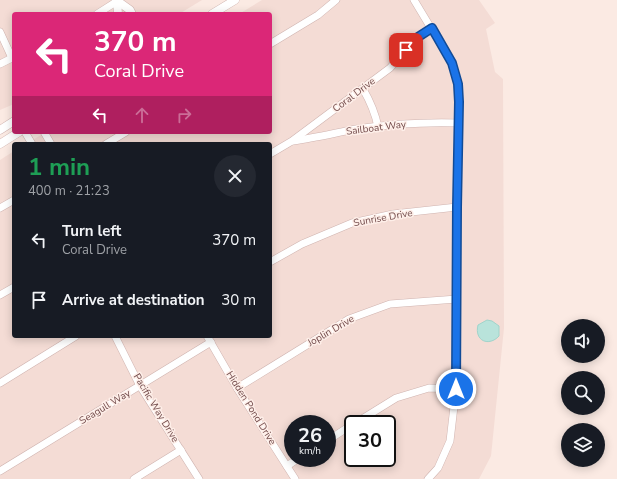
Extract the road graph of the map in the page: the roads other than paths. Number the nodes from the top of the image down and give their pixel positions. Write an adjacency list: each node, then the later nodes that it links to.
1 (117, 0): 5 (street); 6 (street); 7 (street)
2 (235, 0): 8 (street)
3 (336, 0): 11 (street)
4 (414, 0): 9 (street)
5 (100, 12)
6 (118, 12)
7 (131, 12)
8 (215, 12)
9 (432, 28): 15 (street, Coral Drive); 17 (street)
10 (0, 32): 12 (street)
11 (272, 43)
12 (12, 56)
13 (12, 58): 14 (street)
14 (0, 64)
15 (363, 88): 18 (street); 22 (street, Coral Drive)
16 (12, 122): 19 (street)
17 (459, 123): 18 (street, Sailboat Way); 27 (street)
18 (378, 127): 22 (street, Sailboat Way)
19 (0, 130)
20 (16, 134): 24 (street)
21 (123, 134): 23 (street)
22 (292, 141): 25 (street, Coral Drive)
23 (109, 142)
24 (0, 144)
25 (272, 153)
26 (12, 201): 28 (street)
27 (457, 207): 29 (street, Sunrise Drive); 32 (street)
28 (0, 208)
29 (272, 261)
30 (12, 288): 31 (street)
31 (0, 295)
32 (457, 299): 38 (street, Joplin Drive); 39 (street)
33 (73, 338): 36 (street)
34 (116, 338): 37 (street, Pacific Way Drive)
35 (209, 339): 37 (street, Seagull Way); 38 (street, Hidden Pond Drive)
36 (0, 383)
37 (140, 386): 41 (street, Pacific Way Drive); 44 (street, Seagull Way)
38 (237, 388): 42 (street, Hidden Pond Drive)
39 (456, 389): 40 (street); 48 (street)
40 (368, 415)
41 (181, 450): 45 (street); 46 (street, Pacific Way Drive)
42 (284, 461)
43 (288, 467): 47 (street, Hidden Pond Drive)
44 (0, 471)
45 (134, 479)
46 (198, 479)
47 (295, 479)
48 (428, 479)

